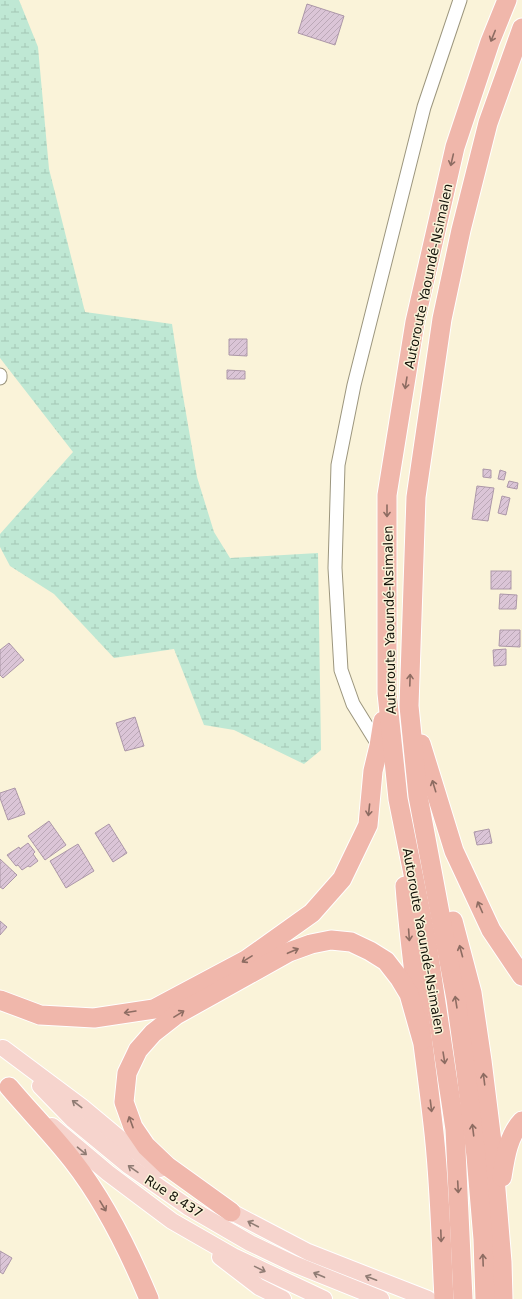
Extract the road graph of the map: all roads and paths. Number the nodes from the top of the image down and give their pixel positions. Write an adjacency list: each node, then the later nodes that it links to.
1 (460, 0): 8 (street)
2 (507, 0): 6 (highway, Autoroute Yaoundé-Nsimalen, one-way to 6)
3 (522, 28): 7 (highway, Autoroute Yaoundé-Nsimalen, one-way to 3)
4 (0, 375): 5 (street)
5 (0, 378)
6 (387, 694): 8 (highway); 10 (highway, Autoroute Yaoundé-Nsimalen)
7 (409, 706): 9 (highway, Autoroute Yaoundé-Nsimalen); 11 (highway, one-way to 7)
8 (379, 746): 12 (highway, one-way to 12)
9 (418, 796): 19 (highway, one-way to 9); 27 (highway, Autoroute Yaoundé-Nsimalen, one-way to 9)
10 (398, 799): 13 (highway, one-way to 13); 26 (highway, Autoroute Yaoundé-Nsimalen, one-way to 26)
11 (522, 976)
12 (0, 1000)
13 (422, 1040): 17 (highway, one-way to 13); 25 (highway, one-way to 25)
14 (1, 1046): 17 (main road, one-way to 14); 23 (main road, Rue 8.437, one-way to 14)
15 (4, 1083): 18 (main road, Rue 8.437, one-way to 18); 20 (highway, one-way to 20)
16 (522, 1121): 19 (highway)
17 (231, 1212): 24 (main road, one-way to 17)
18 (172, 1221): 21 (main road); 22 (main road, Rue 8.437, one-way to 22)
19 (499, 1226): 28 (highway)
20 (149, 1299)
21 (283, 1299)
22 (324, 1299)
23 (381, 1299)
24 (428, 1299)
25 (444, 1299)
26 (463, 1299)
27 (485, 1299)
28 (503, 1299)

